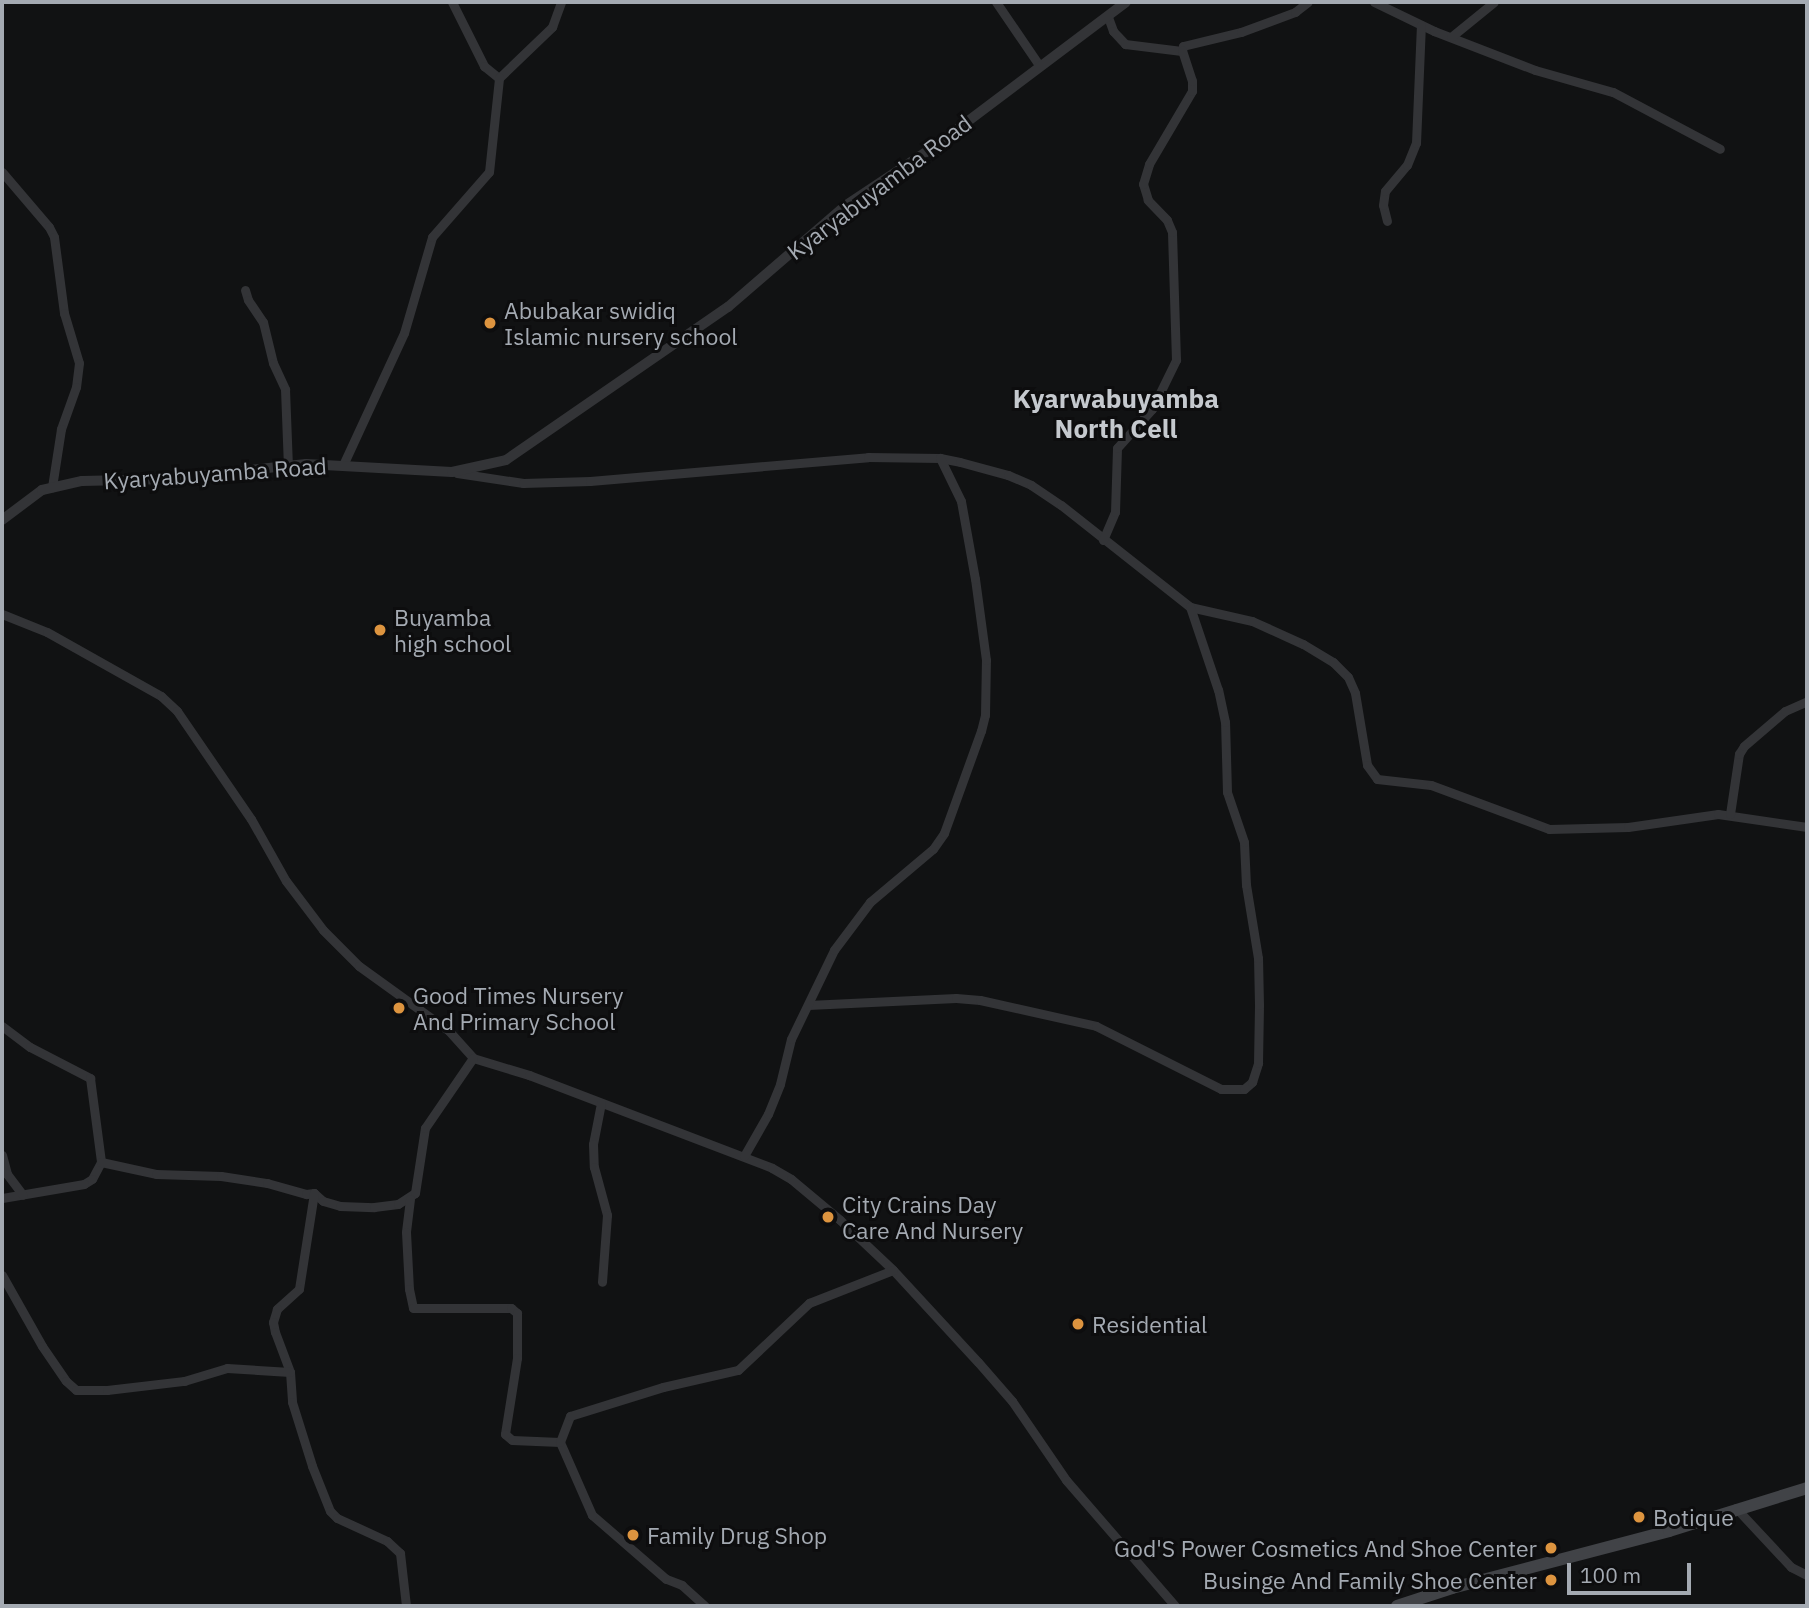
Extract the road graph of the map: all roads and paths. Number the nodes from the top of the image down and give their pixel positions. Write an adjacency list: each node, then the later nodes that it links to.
1 (452, 2): 13 (street)
2 (561, 2): 13 (street)
3 (996, 2): 12 (street)
4 (1126, 2): 8 (street, Kyaryabuyamba Road)
5 (1308, 2): 11 (street)
6 (1374, 2): 9 (street)
7 (1494, 2): 10 (street)
8 (1108, 17): 11 (street); 12 (street, Kyaryabuyamba Road)
9 (1421, 25): 10 (street); 16 (street)
10 (1451, 37): 14 (street)
11 (1182, 51): 24 (street)
12 (1039, 65): 21 (street, Kyaryabuyamba Road)
13 (499, 78): 19 (street)
14 (1720, 149)
15 (2, 172): 22 (street)
16 (1387, 221)
17 (245, 290): 20 (street)
18 (940, 458): 21 (street); 24 (street); 30 (street)
19 (342, 465): 20 (street, Kyaryabuyamba Road); 21 (street, Kyaryabuyamba Road)
20 (288, 468): 22 (street, Kyaryabuyamba Road)
21 (452, 472)
22 (52, 487): 23 (street, Kyaryabuyamba Road)
23 (2, 520)
24 (1103, 540): 25 (street)
25 (1190, 607): 28 (street); 30 (street)
26 (2, 614): 32 (street)
27 (1807, 701): 28 (street)
28 (1730, 814): 29 (street)
29 (1807, 827)
30 (807, 1005): 35 (street)
31 (2, 1026): 36 (street)
32 (473, 1058): 33 (street); 40 (street)
33 (601, 1102): 35 (street); 43 (street)
34 (2, 1154): 38 (street)
35 (744, 1156): 41 (street)
36 (101, 1162): 37 (street); 38 (street)
37 (314, 1193): 40 (street); 44 (street)
38 (23, 1195): 39 (street)
39 (2, 1198)
40 (410, 1199): 45 (street)
41 (893, 1270): 45 (street); 51 (street)
42 (2, 1275): 44 (street)
43 (602, 1282)
44 (290, 1372): 49 (street)
45 (560, 1442): 50 (street)
46 (1807, 1488): 47 (main road)
47 (1736, 1508): 48 (street); 52 (main road)
48 (1807, 1575)
49 (405, 1606)
50 (705, 1606)
51 (1175, 1606)
52 (1397, 1606)

